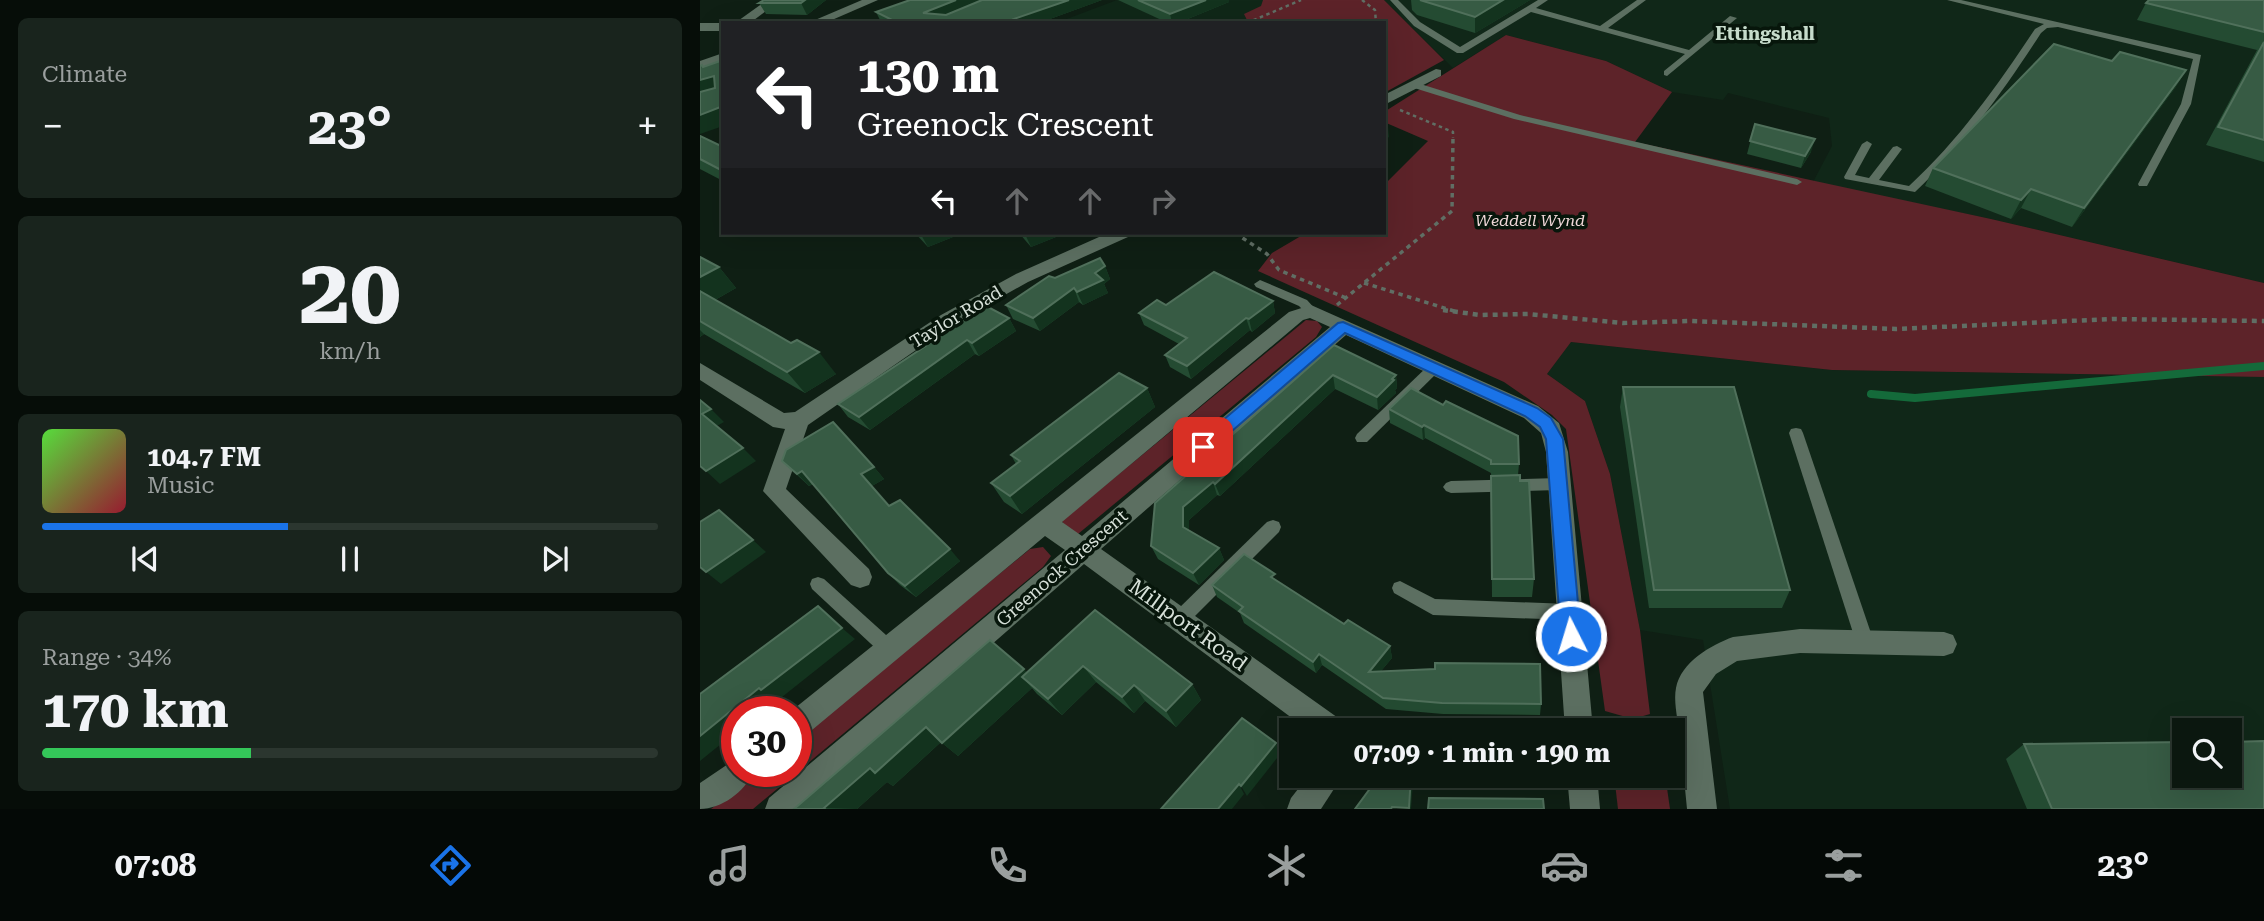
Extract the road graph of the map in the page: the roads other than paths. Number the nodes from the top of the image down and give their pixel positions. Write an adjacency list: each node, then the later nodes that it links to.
1 (775, 0): 9 (street)
2 (872, 0): 10 (street)
3 (1394, 0): 7 (lane)
4 (1544, 0): 7 (lane)
5 (1642, 0): 14 (lane)
6 (1951, 0): 11 (lane)
7 (1530, 9): 14 (lane)
8 (1733, 18): 15 (lane)
9 (744, 21)
10 (819, 21)
11 (2057, 25): 25 (lane); 26 (lane)
12 (700, 27): 13 (street)
13 (721, 27)
14 (1602, 29): 15 (lane)
15 (1691, 53): 19 (lane)
16 (721, 58): 17 (street)
17 (700, 65)
18 (1436, 73): 20 (street)
19 (1667, 73)
20 (1414, 85): 21 (street); 24 (lane)
21 (1390, 105)
22 (1867, 144): 25 (lane)
23 (1897, 149): 25 (lane)
24 (1797, 182)
25 (1872, 182)
26 (2143, 184)
27 (1118, 235): 33 (street, Taylor Road)
28 (1260, 284): 29 (lane)
29 (1317, 314): 30 (street); 38 (street)
30 (1343, 326): 31 (street); 40 (street, Greenock Crescent)
31 (1434, 368): 35 (lane); 36 (street)
32 (702, 373): 33 (street)
33 (799, 420): 41 (street)
34 (1796, 433): 46 (lane)
35 (1362, 438)
36 (1558, 484): 37 (lane); 44 (street)
37 (1451, 487)
38 (1044, 522): 40 (street, Millport Road); 48 (street)
39 (1273, 527): 45 (lane)
40 (1083, 550): 45 (street, Millport Road); 58 (street, Greenock Crescent)
41 (860, 577)
42 (818, 584): 48 (lane)
43 (1401, 588): 44 (lane)
44 (1569, 612): 51 (street)
45 (1181, 618): 50 (street, Millport Road)
46 (1865, 642): 47 (street); 52 (street)
47 (1944, 643)
48 (890, 650): 49 (street)
49 (812, 712)
50 (1315, 718)
51 (1578, 718)
52 (1685, 741)
53 (1685, 757): 61 (street)
54 (721, 786): 57 (street)
55 (1318, 788): 59 (street)
56 (1583, 788): 60 (street)
57 (700, 803)
58 (780, 809)
59 (1302, 809)
60 (1584, 809)
61 (1702, 809)

